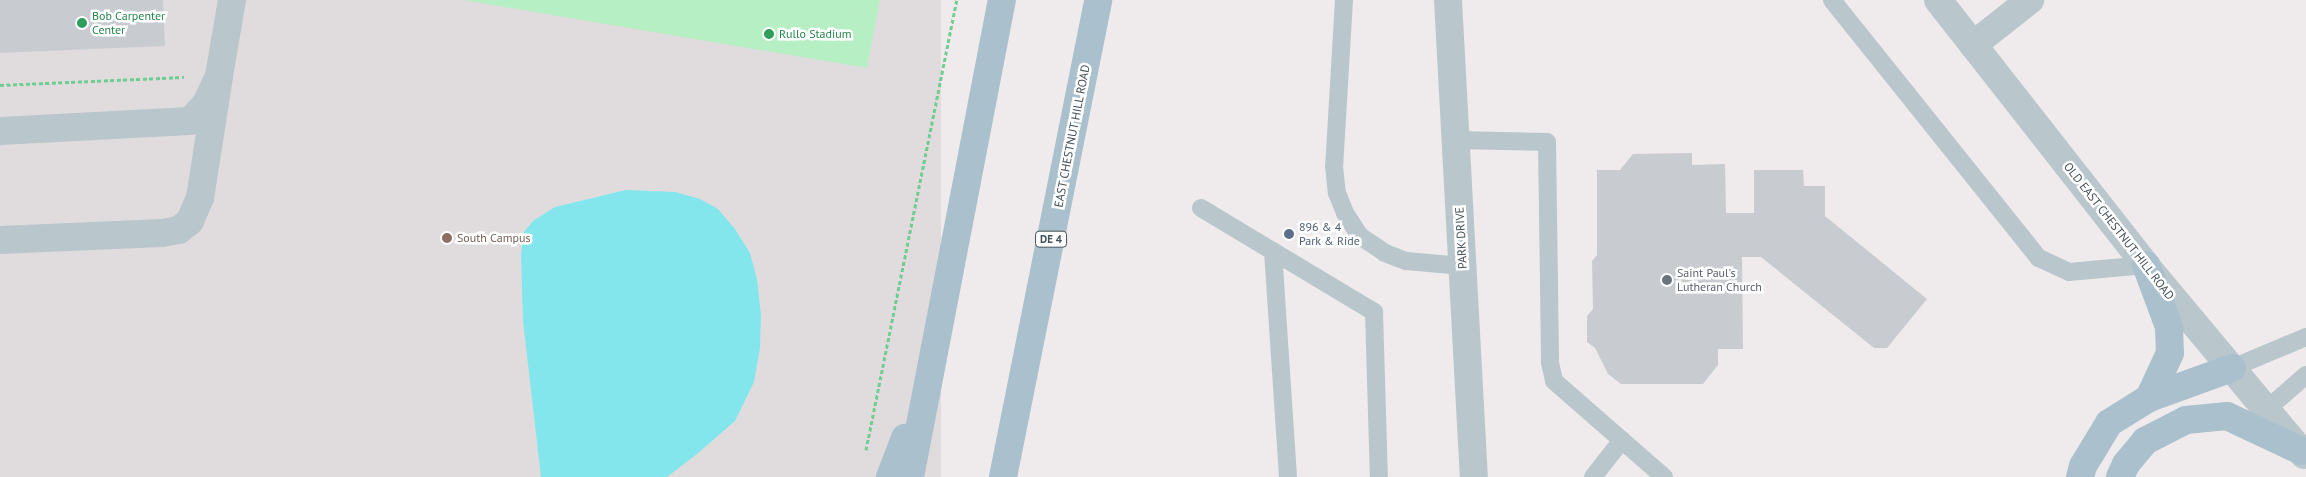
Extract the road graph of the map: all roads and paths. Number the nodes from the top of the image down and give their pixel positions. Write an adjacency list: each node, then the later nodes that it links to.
1 (232, 0): 11 (street)
2 (957, 0): 29 (path)
3 (1002, 0): 23 (main road)
4 (1098, 0): 30 (main road, EAST CHESTNUT HILL ROAD / DE 4)
5 (1344, 0): 20 (lane)
6 (1448, 0): 15 (street, PARK DRIVE)
7 (1832, 0): 19 (lane)
8 (1938, 0): 10 (street, OLD EAST CHESTNUT HILL ROAD)
9 (2030, 0): 10 (street)
10 (1973, 45): 19 (street, OLD EAST CHESTNUT HILL ROAD)
11 (219, 76): 14 (street); 17 (street)
12 (190, 77): 13 (path)
13 (0, 85)
14 (0, 130)
15 (1456, 140): 20 (street, PARK DRIVE); 27 (lane)
16 (1201, 208): 18 (lane)
17 (0, 240)
18 (1273, 251): 33 (lane); 34 (lane)
19 (2146, 265): 22 (street, OLD EAST CHESTNUT HILL ROAD); 25 (main road)
20 (1463, 266): 35 (street, PARK DRIVE)
21 (2306, 337): 22 (lane)
22 (2232, 368): 25 (main road); 26 (street, OLD EAST CHESTNUT HILL ROAD)
23 (931, 369): 31 (main road); 32 (main road)
24 (2306, 375): 26 (lane)
25 (2149, 398): 38 (main road)
26 (2266, 410): 28 (street, OLD EAST CHESTNUT HILL ROAD)
27 (1622, 440): 36 (lane); 37 (lane)
28 (2303, 454): 39 (main road)
29 (864, 459)
30 (1006, 474)
31 (890, 477)
32 (910, 477)
33 (1288, 477)
34 (1379, 477)
35 (1474, 477)
36 (1593, 477)
37 (1664, 477)
38 (2080, 477)
39 (2120, 477)

